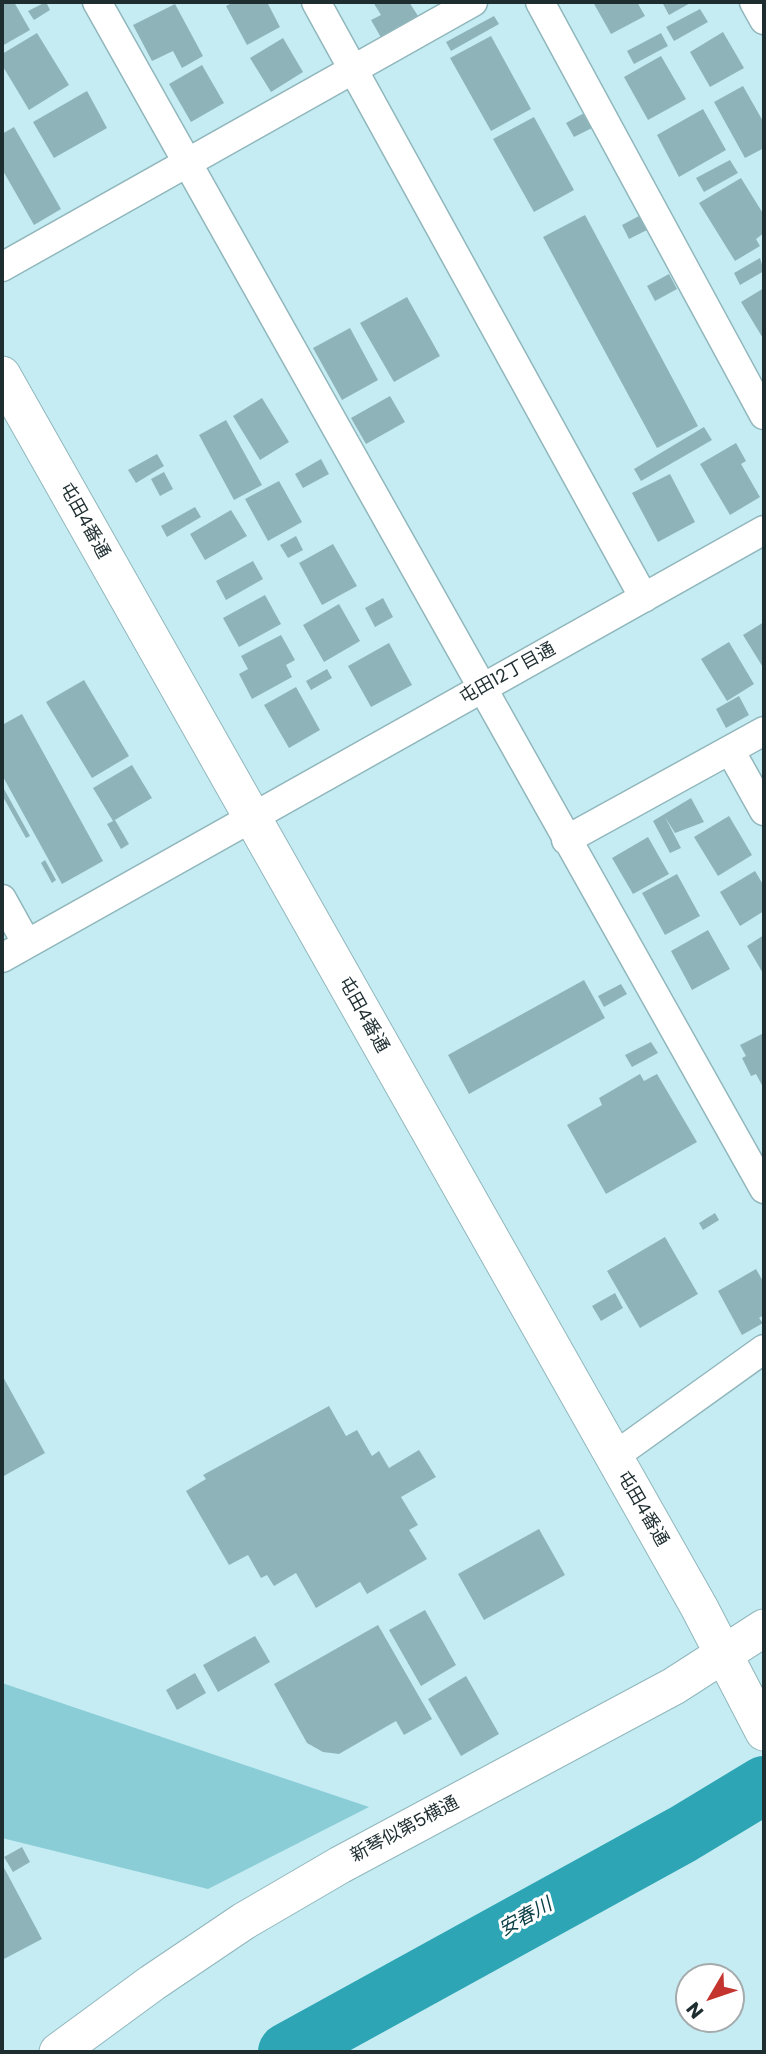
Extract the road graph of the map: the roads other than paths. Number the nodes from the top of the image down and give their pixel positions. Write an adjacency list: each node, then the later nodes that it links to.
1 (97, 2): 8 (street)
2 (316, 2): 7 (street)
3 (473, 2): 7 (street)
4 (540, 2): 11 (street)
5 (754, 2): 6 (street)
6 (764, 20)
7 (352, 69): 8 (street); 13 (street)
8 (186, 163): 9 (street); 14 (street)
9 (2, 267)
10 (2, 375): 18 (street, 屯田4番通)
11 (764, 415)
12 (764, 530): 13 (street, 屯田12丁目通)
13 (644, 598): 14 (street, 屯田12丁目通)
14 (481, 689): 18 (street, 屯田12丁目通); 19 (street)
15 (764, 731): 16 (street)
16 (730, 750): 17 (street); 19 (street)
17 (764, 811)
18 (252, 818): 21 (street, 屯田12丁目通); 25 (street, 屯田4番通)
19 (566, 839): 23 (street)
20 (2, 899): 21 (street)
21 (27, 944): 22 (street, 屯田12丁目通)
22 (2, 958)
23 (764, 1189)
24 (764, 1349): 25 (street)
25 (612, 1458): 27 (street, 屯田4番通)
26 (764, 1628): 27 (street, 新琴似第5横通)
27 (723, 1655): 28 (street, 屯田4番通); 29 (street, 新琴似第5横通)
28 (763, 1730)
29 (58, 2052)

